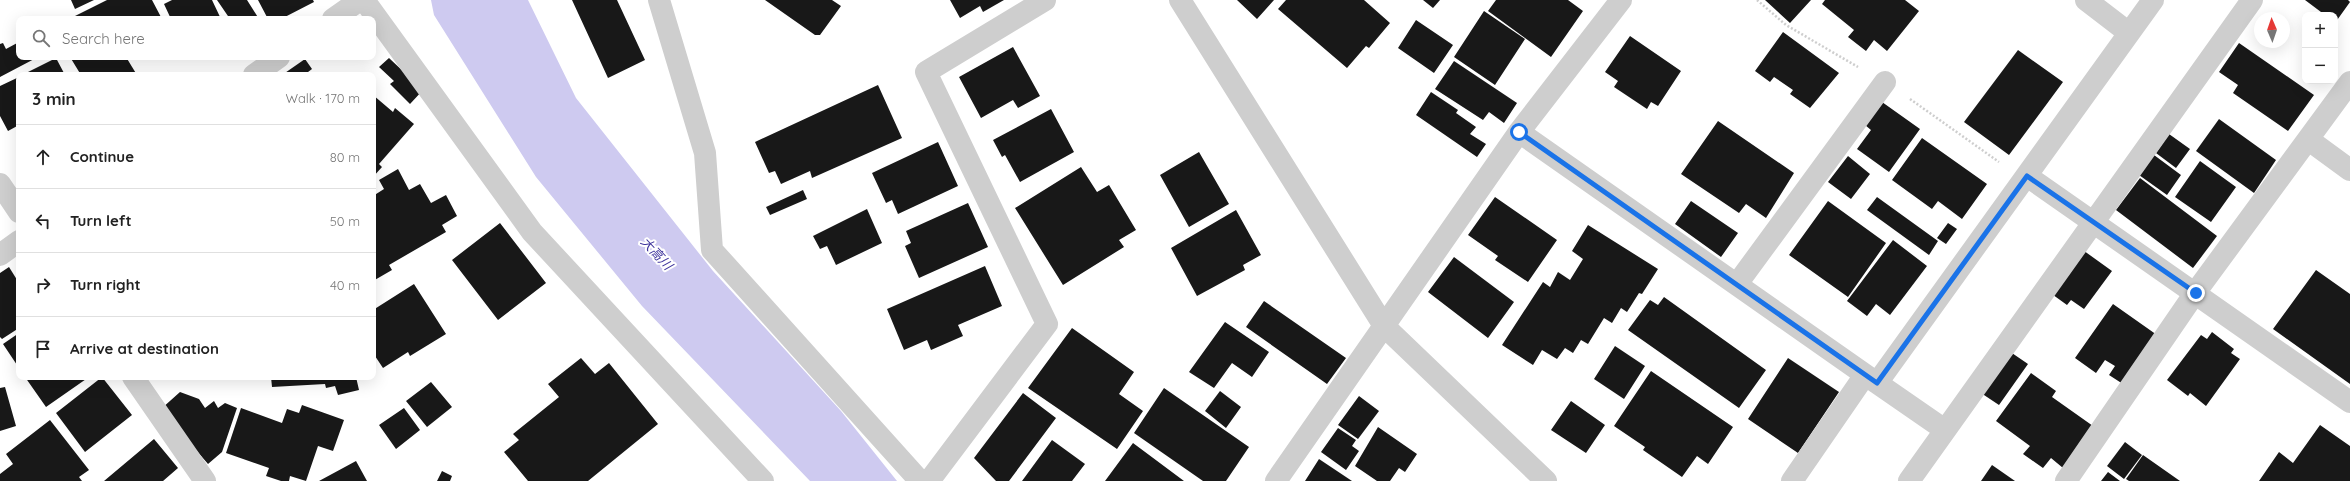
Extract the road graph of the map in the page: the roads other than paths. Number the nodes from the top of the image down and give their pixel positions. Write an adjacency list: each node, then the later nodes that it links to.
1 (360, 0): 10 (street)
2 (364, 0): 11 (street)
3 (659, 0): 36 (street)
4 (1045, 0): 37 (street)
5 (1180, 0): 29 (street)
6 (2086, 0): 13 (street)
7 (2153, 0): 13 (street)
8 (2252, 0): 24 (street)
9 (1616, 2): 18 (street)
10 (337, 16)
11 (376, 16)
12 (376, 17): 35 (street)
13 (2129, 33): 21 (street)
14 (276, 60): 15 (street)
15 (258, 72)
16 (1885, 82): 27 (street)
17 (2350, 82): 19 (street)
18 (1519, 132): 27 (street); 29 (street)
19 (2309, 140): 20 (street); 28 (street)
20 (2350, 170)
21 (2027, 176): 24 (street); 30 (street)
22 (0, 184): 23 (street)
23 (16, 208)
24 (2093, 222): 28 (street); 33 (street)
25 (16, 243): 26 (street)
26 (0, 255)
27 (1737, 284): 30 (street)
28 (2196, 293): 32 (street); 42 (street)
29 (1384, 326): 38 (street); 39 (street)
30 (1871, 379): 33 (street); 40 (street)
31 (135, 380): 34 (street)
32 (2350, 402)
33 (1945, 430): 41 (street)
34 (205, 481)
35 (763, 481)
36 (920, 481)
37 (929, 481)
38 (1276, 481)
39 (1546, 481)
40 (1792, 481)
41 (1909, 481)
42 (2066, 481)

